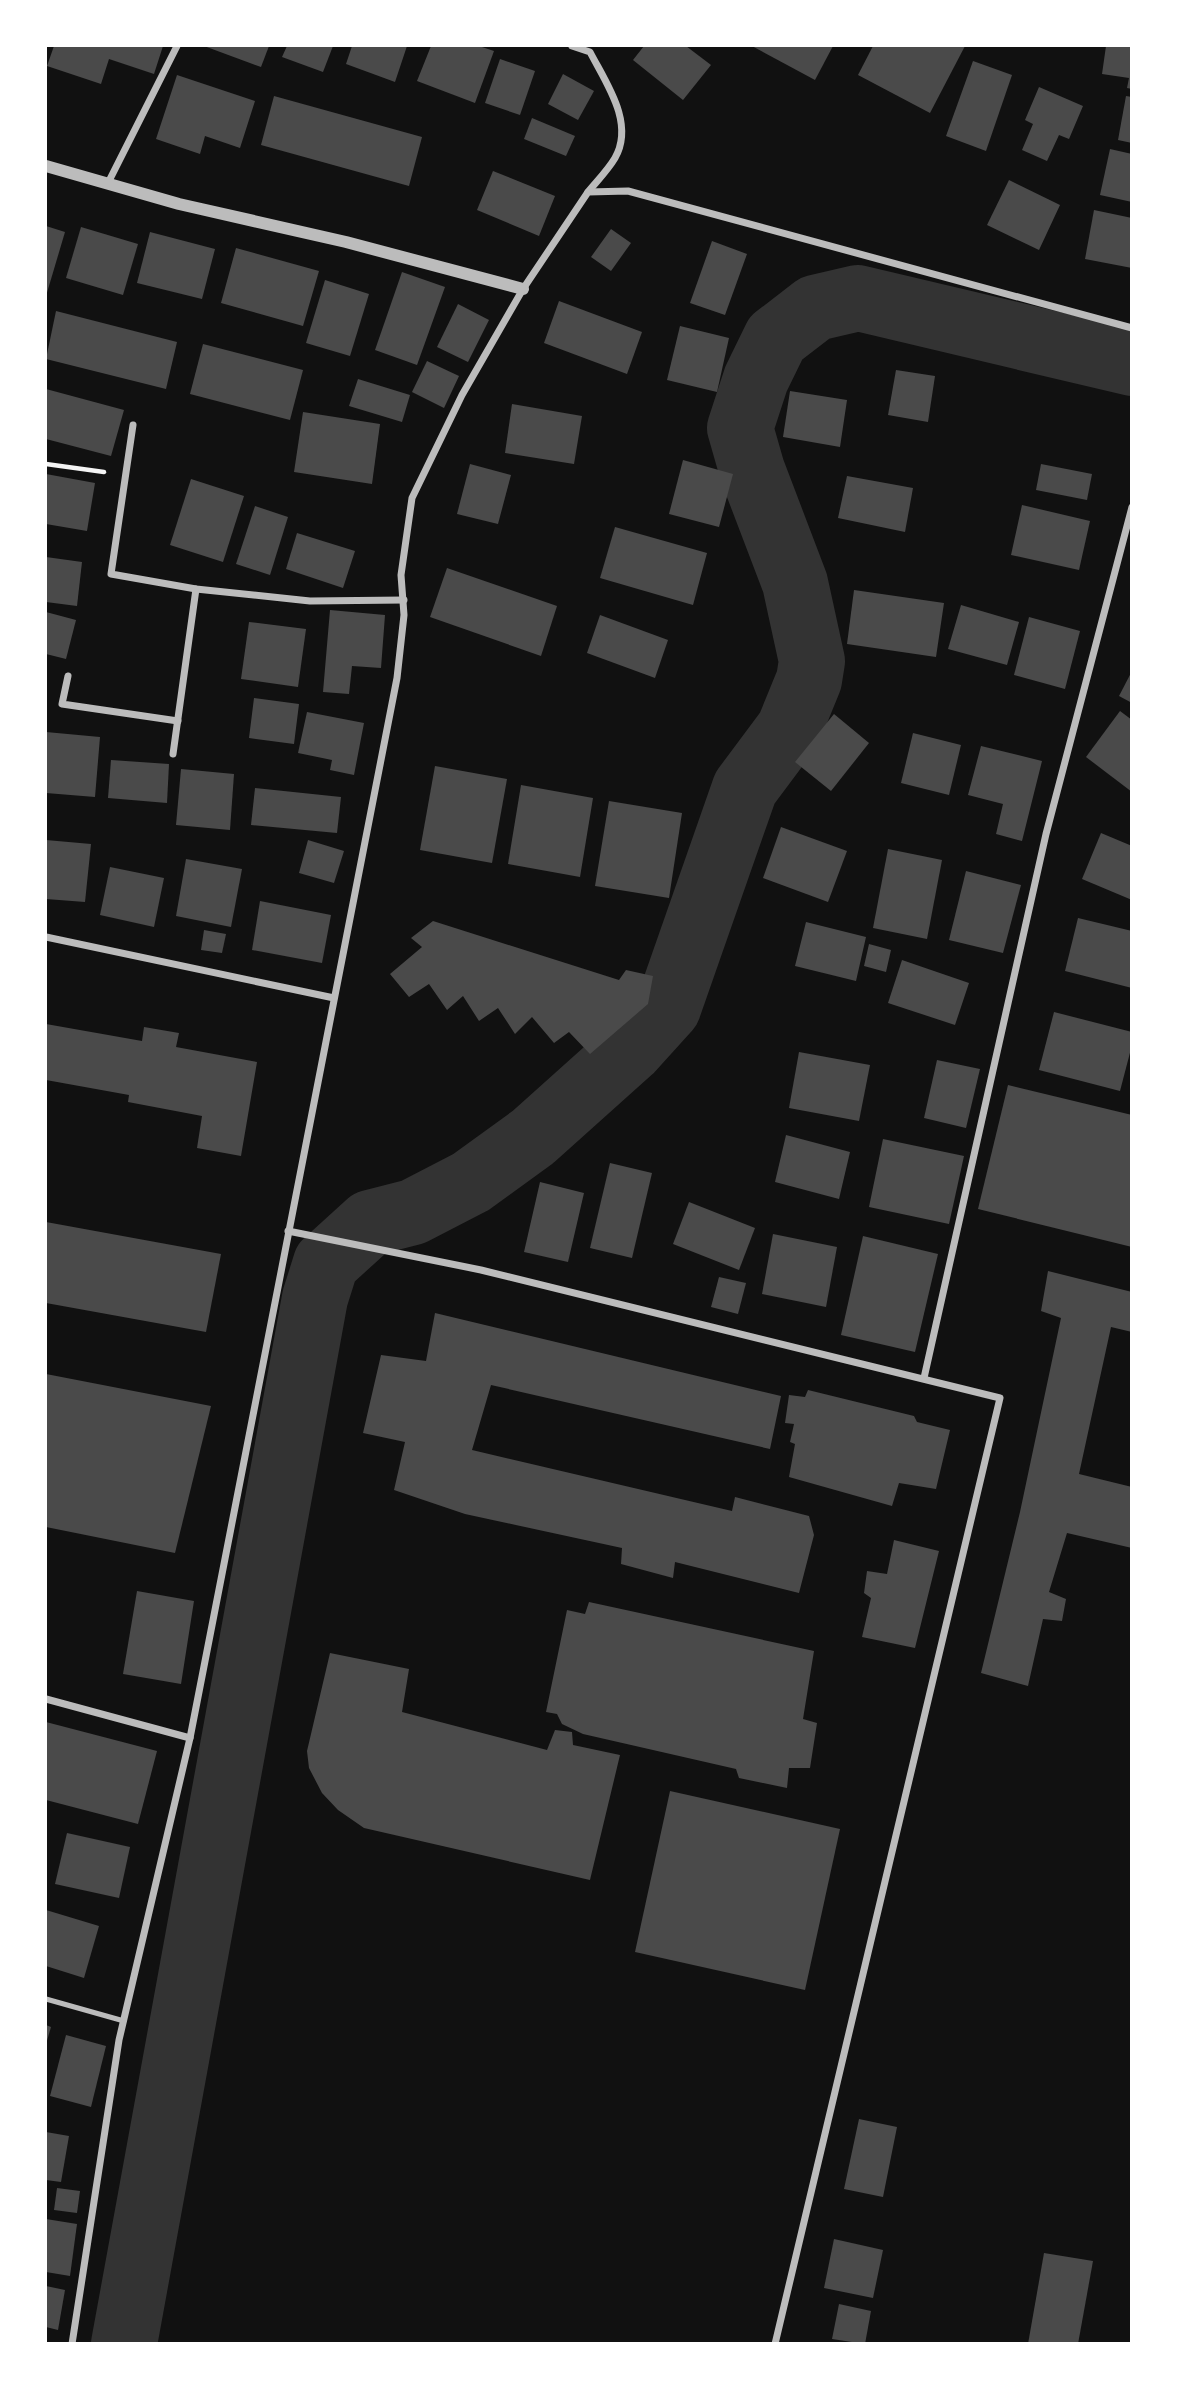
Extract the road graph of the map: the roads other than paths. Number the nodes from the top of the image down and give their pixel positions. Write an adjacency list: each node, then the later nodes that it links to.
1 (177, 46): 4 (street)
2 (572, 46): 5 (street)
3 (46, 166): 4 (street)
4 (108, 183): 6 (street)
5 (588, 192): 6 (street); 7 (street)
6 (523, 289): 11 (street)
7 (1132, 328)
8 (133, 425): 10 (street)
9 (1132, 507): 18 (street)
10 (196, 589): 11 (street); 13 (street)
11 (404, 600): 16 (street)
12 (68, 676): 13 (street)
13 (177, 721): 14 (street)
14 (173, 754)
15 (46, 937): 16 (street)
16 (334, 998): 17 (street)
17 (288, 1231): 18 (street); 20 (street)
18 (924, 1378): 24 (street)
19 (46, 1699): 20 (street)
20 (190, 1738): 22 (street)
21 (46, 1999): 22 (lane)
22 (124, 2021): 23 (street)
23 (72, 2343)
24 (775, 2343)

